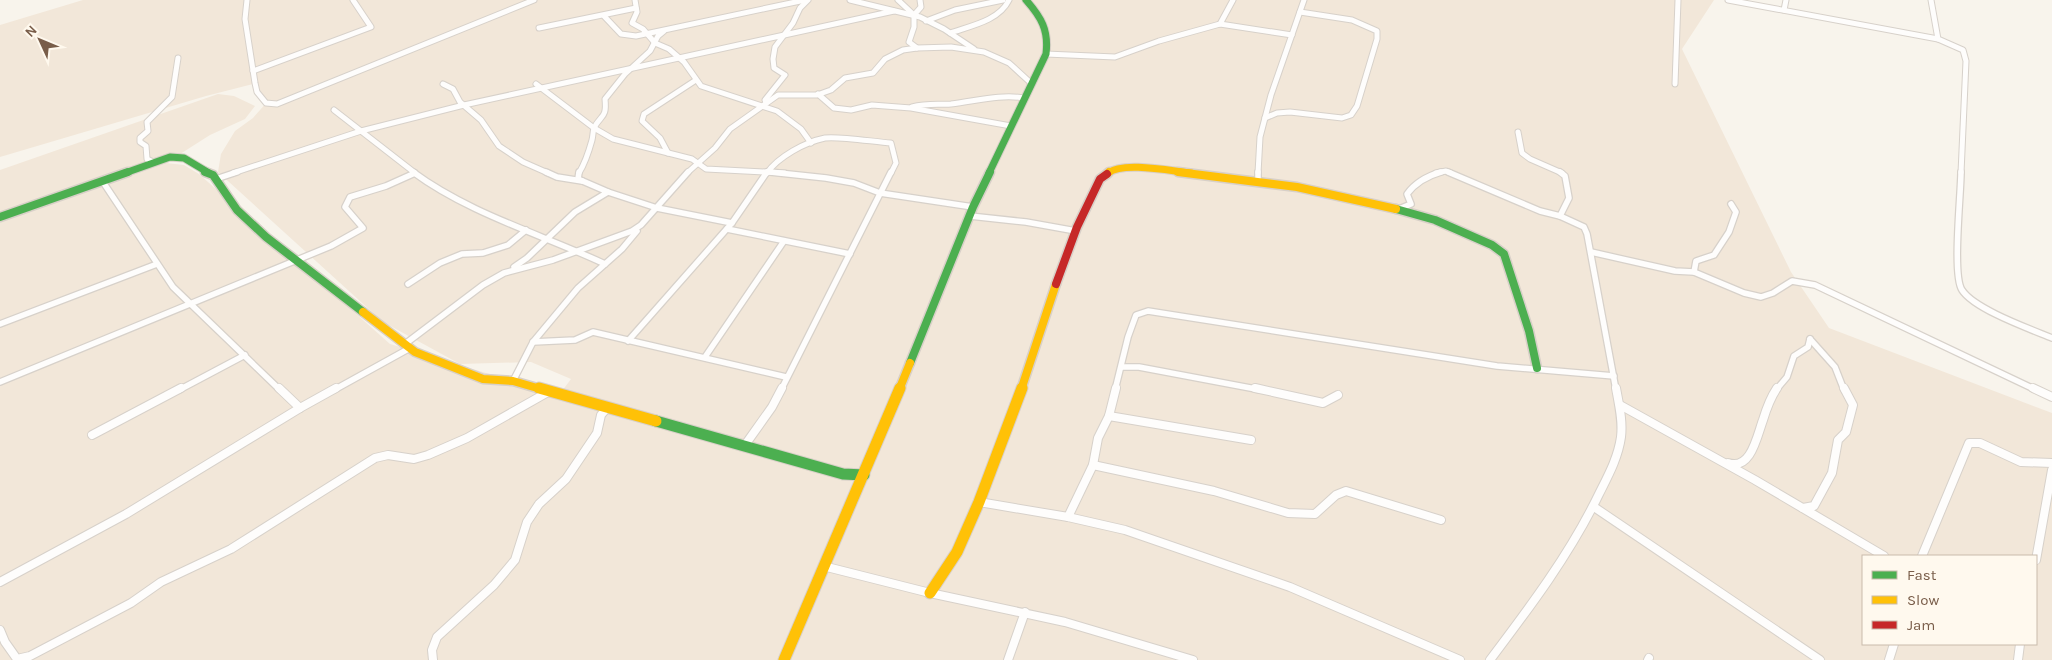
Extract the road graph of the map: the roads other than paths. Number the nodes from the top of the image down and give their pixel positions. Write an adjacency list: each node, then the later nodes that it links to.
1 (246, 0): 41 (street)
2 (353, 0): 41 (street)
3 (534, 0): 41 (street)
4 (635, 0): 19 (street)
5 (805, 0): 28 (street)
6 (809, 0): 31 (street)
7 (850, 0): 21 (street)
8 (898, 0): 23 (street)
9 (920, 0): 23 (street)
10 (1003, 0): 25 (street)
11 (1009, 0): 29 (street)
12 (1026, 0): 37 (street)
13 (1233, 0): 26 (street)
14 (1304, 0): 22 (street)
15 (1678, 0): 45 (street)
16 (1728, 0): 20 (street)
17 (1786, 0): 20 (street)
18 (1931, 0): 33 (street)
19 (636, 8): 27 (street); 30 (street)
20 (1784, 10): 33 (street)
21 (894, 11): 23 (street); 31 (street)
22 (1300, 12): 32 (street); 54 (street)
23 (914, 15): 25 (street); 35 (street)
24 (604, 16): 30 (street)
25 (926, 20): 29 (street)
26 (1220, 24): 32 (street); 37 (street)
27 (539, 28)
28 (664, 32): 30 (street); 34 (street)
29 (950, 34): 36 (street)
30 (647, 35): 34 (street)
31 (783, 36): 38 (street); 49 (street)
32 (1292, 36): 54 (street)
33 (1938, 39): 96 (street)
34 (655, 43): 38 (street); 40 (street)
35 (917, 48): 36 (street); 47 (street)
36 (975, 50): 44 (street)
37 (1046, 54): 44 (street)
38 (678, 56): 40 (street); 42 (street)
39 (178, 58): 61 (street)
40 (634, 67): 46 (street); 56 (street)
41 (253, 71)
42 (696, 80): 51 (street); 60 (street)
43 (443, 84): 50 (street)
44 (1032, 84): 48 (street)
45 (1674, 84)
46 (538, 86): 50 (street); 56 (street)
47 (818, 94): 49 (street); 52 (street)
48 (1025, 98): 52 (street); 55 (street)
49 (766, 103): 51 (street)
50 (464, 105): 57 (street); 67 (street)
51 (760, 107): 59 (street); 62 (street)
52 (911, 108): 55 (street)
53 (334, 110): 57 (street)
54 (1265, 118): 66 (street)
55 (1011, 126): 72 (street)
56 (594, 128): 60 (street); 67 (street)
57 (361, 131): 64 (street); 65 (street)
58 (1518, 132): 76 (street)
59 (811, 143): 63 (street); 70 (street)
60 (668, 153): 62 (street)
61 (154, 162): 65 (street); 68 (street)
62 (698, 163): 63 (street); 73 (street)
63 (769, 172): 70 (street); 78 (street)
64 (415, 173): 81 (street); 88 (street)
65 (216, 179): 88 (street)
66 (1258, 180): 74 (street); 82 (street)
67 (583, 181): 69 (street)
68 (103, 182): 77 (street); 89 (street)
69 (608, 192): 73 (street); 83 (street)
70 (880, 193): 72 (street); 87 (street)
71 (1731, 204): 91 (street)
72 (973, 207): 75 (street)
73 (657, 208): 78 (street); 79 (street)
74 (1400, 209): 76 (street); 103 (street)
75 (970, 216): 82 (street); 123 (street)
76 (1560, 216): 86 (street)
77 (0, 217)
78 (732, 223): 80 (street)
79 (641, 225): 85 (street); 90 (street)
80 (727, 229): 84 (street); 97 (street)
81 (526, 230): 83 (street); 93 (street)
82 (1076, 231): 125 (street)
83 (547, 237): 85 (street); 92 (street)
84 (784, 241): 87 (street); 101 (street)
85 (577, 251): 90 (street); 92 (street)
86 (1591, 252): 91 (street); 105 (street)
87 (850, 254): 104 (street)
88 (297, 262): 94 (street); 99 (street)
89 (157, 264): 94 (street); 95 (street)
90 (605, 264): 98 (street)
91 (1694, 272): 110 (street)
92 (504, 273): 99 (street)
93 (408, 284)
94 (191, 303): 100 (street); 107 (street)
95 (0, 324)
96 (2052, 338)
97 (628, 341): 98 (street); 101 (street)
98 (533, 342): 106 (street)
99 (407, 346): 106 (street); 112 (street)
100 (245, 356): 112 (street); 115 (street)
101 (705, 357): 104 (street)
102 (1122, 367): 103 (street); 109 (street); 114 (street)
103 (1537, 368): 105 (street)
104 (786, 376): 117 (street)
105 (1614, 376): 111 (street)
106 (513, 381): 108 (street)
107 (0, 382)
108 (548, 392): 113 (street); 139 (street)
109 (1338, 394)
110 (2052, 397)
111 (1620, 405): 119 (street); 127 (street)
112 (300, 408): 136 (street)
113 (607, 408): 117 (street); 142 (street)
114 (1109, 416): 116 (street); 121 (street)
115 (92, 435)
116 (1251, 440)
117 (745, 445): 123 (street)
118 (1743, 462): 119 (street); 124 (street); 126 (street)
119 (1724, 463): 124 (street)
120 (2052, 463): 133 (street)
121 (1093, 465): 130 (street); 131 (street)
122 (2052, 470): 134 (street)
123 (864, 475): 135 (street)
124 (1755, 480): 128 (street)
125 (979, 502): 130 (street); 137 (street)
126 (1814, 506): 128 (street); 129 (street)
127 (1594, 507): 147 (street); 148 (street)
128 (1803, 508): 129 (street)
129 (1816, 516): 132 (street)
130 (1068, 517): 146 (street)
131 (1442, 520)
132 (1882, 555)
133 (1922, 555)
134 (2037, 555)
135 (823, 566): 137 (street); 143 (street)
136 (0, 582)
137 (930, 593): 138 (street)
138 (1025, 612): 144 (street); 145 (street)
139 (0, 630)
140 (1894, 645): 149 (street)
141 (2020, 645): 150 (street)
142 (433, 660)
143 (784, 660)
144 (1008, 660)
145 (1193, 660)
146 (1460, 660)
147 (1490, 660)
148 (1820, 660)
149 (1889, 660)
150 (2018, 660)

